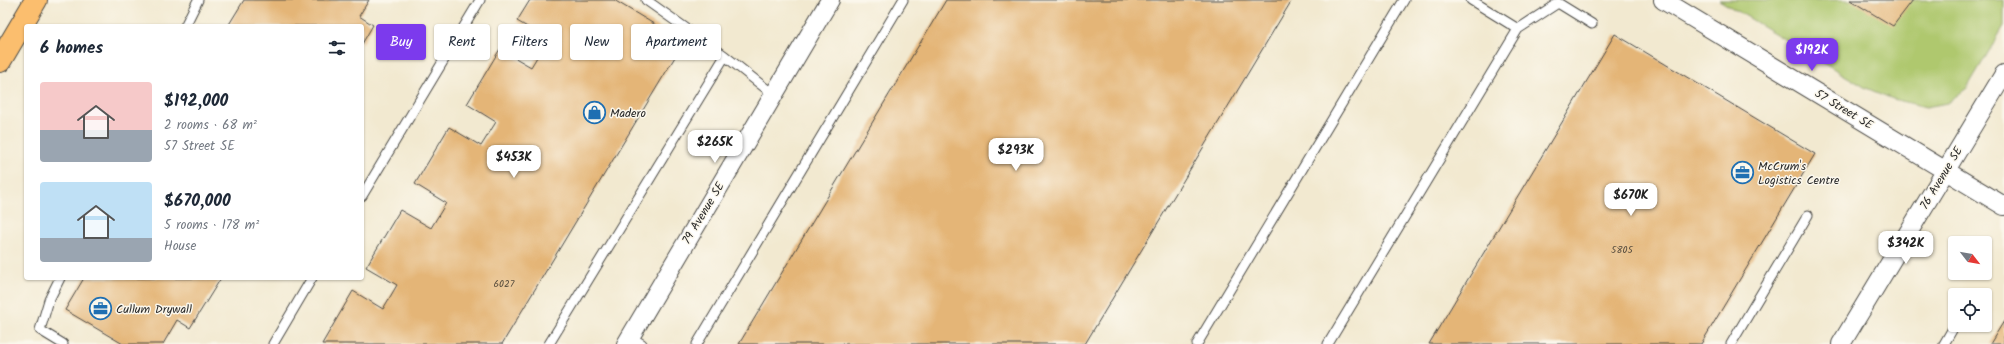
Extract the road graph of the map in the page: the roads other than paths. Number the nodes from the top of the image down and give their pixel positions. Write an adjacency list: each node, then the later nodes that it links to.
1 (36, 0): 14 (main road)
2 (198, 0): 10 (lane)
3 (480, 0): 18 (lane)
4 (646, 0): 13 (lane)
5 (830, 0): 16 (street, 79 Avenue SE)
6 (903, 0): 28 (lane)
7 (1404, 0): 29 (lane)
8 (1471, 0): 12 (lane)
9 (1663, 0): 17 (street, 57 Street SE)
10 (186, 24)
11 (1592, 24): 12 (lane)
12 (1518, 28): 30 (lane)
13 (725, 56): 16 (lane); 27 (lane)
14 (3, 59)
15 (2004, 74): 17 (street, 76 Avenue SE)
16 (774, 95): 24 (street, 79 Avenue SE)
17 (1946, 171): 19 (street, 57 Street SE); 32 (street, 76 Avenue SE)
18 (364, 193)
19 (2004, 206)
20 (1808, 215): 31 (lane)
21 (59, 280): 25 (lane)
22 (311, 280): 26 (lane)
23 (1951, 332): 33 (lane)
24 (633, 342)
25 (63, 344)
26 (273, 344)
27 (549, 344)
28 (697, 344)
29 (1197, 344)
30 (1328, 344)
31 (1731, 344)
32 (1841, 344)
33 (1944, 344)

